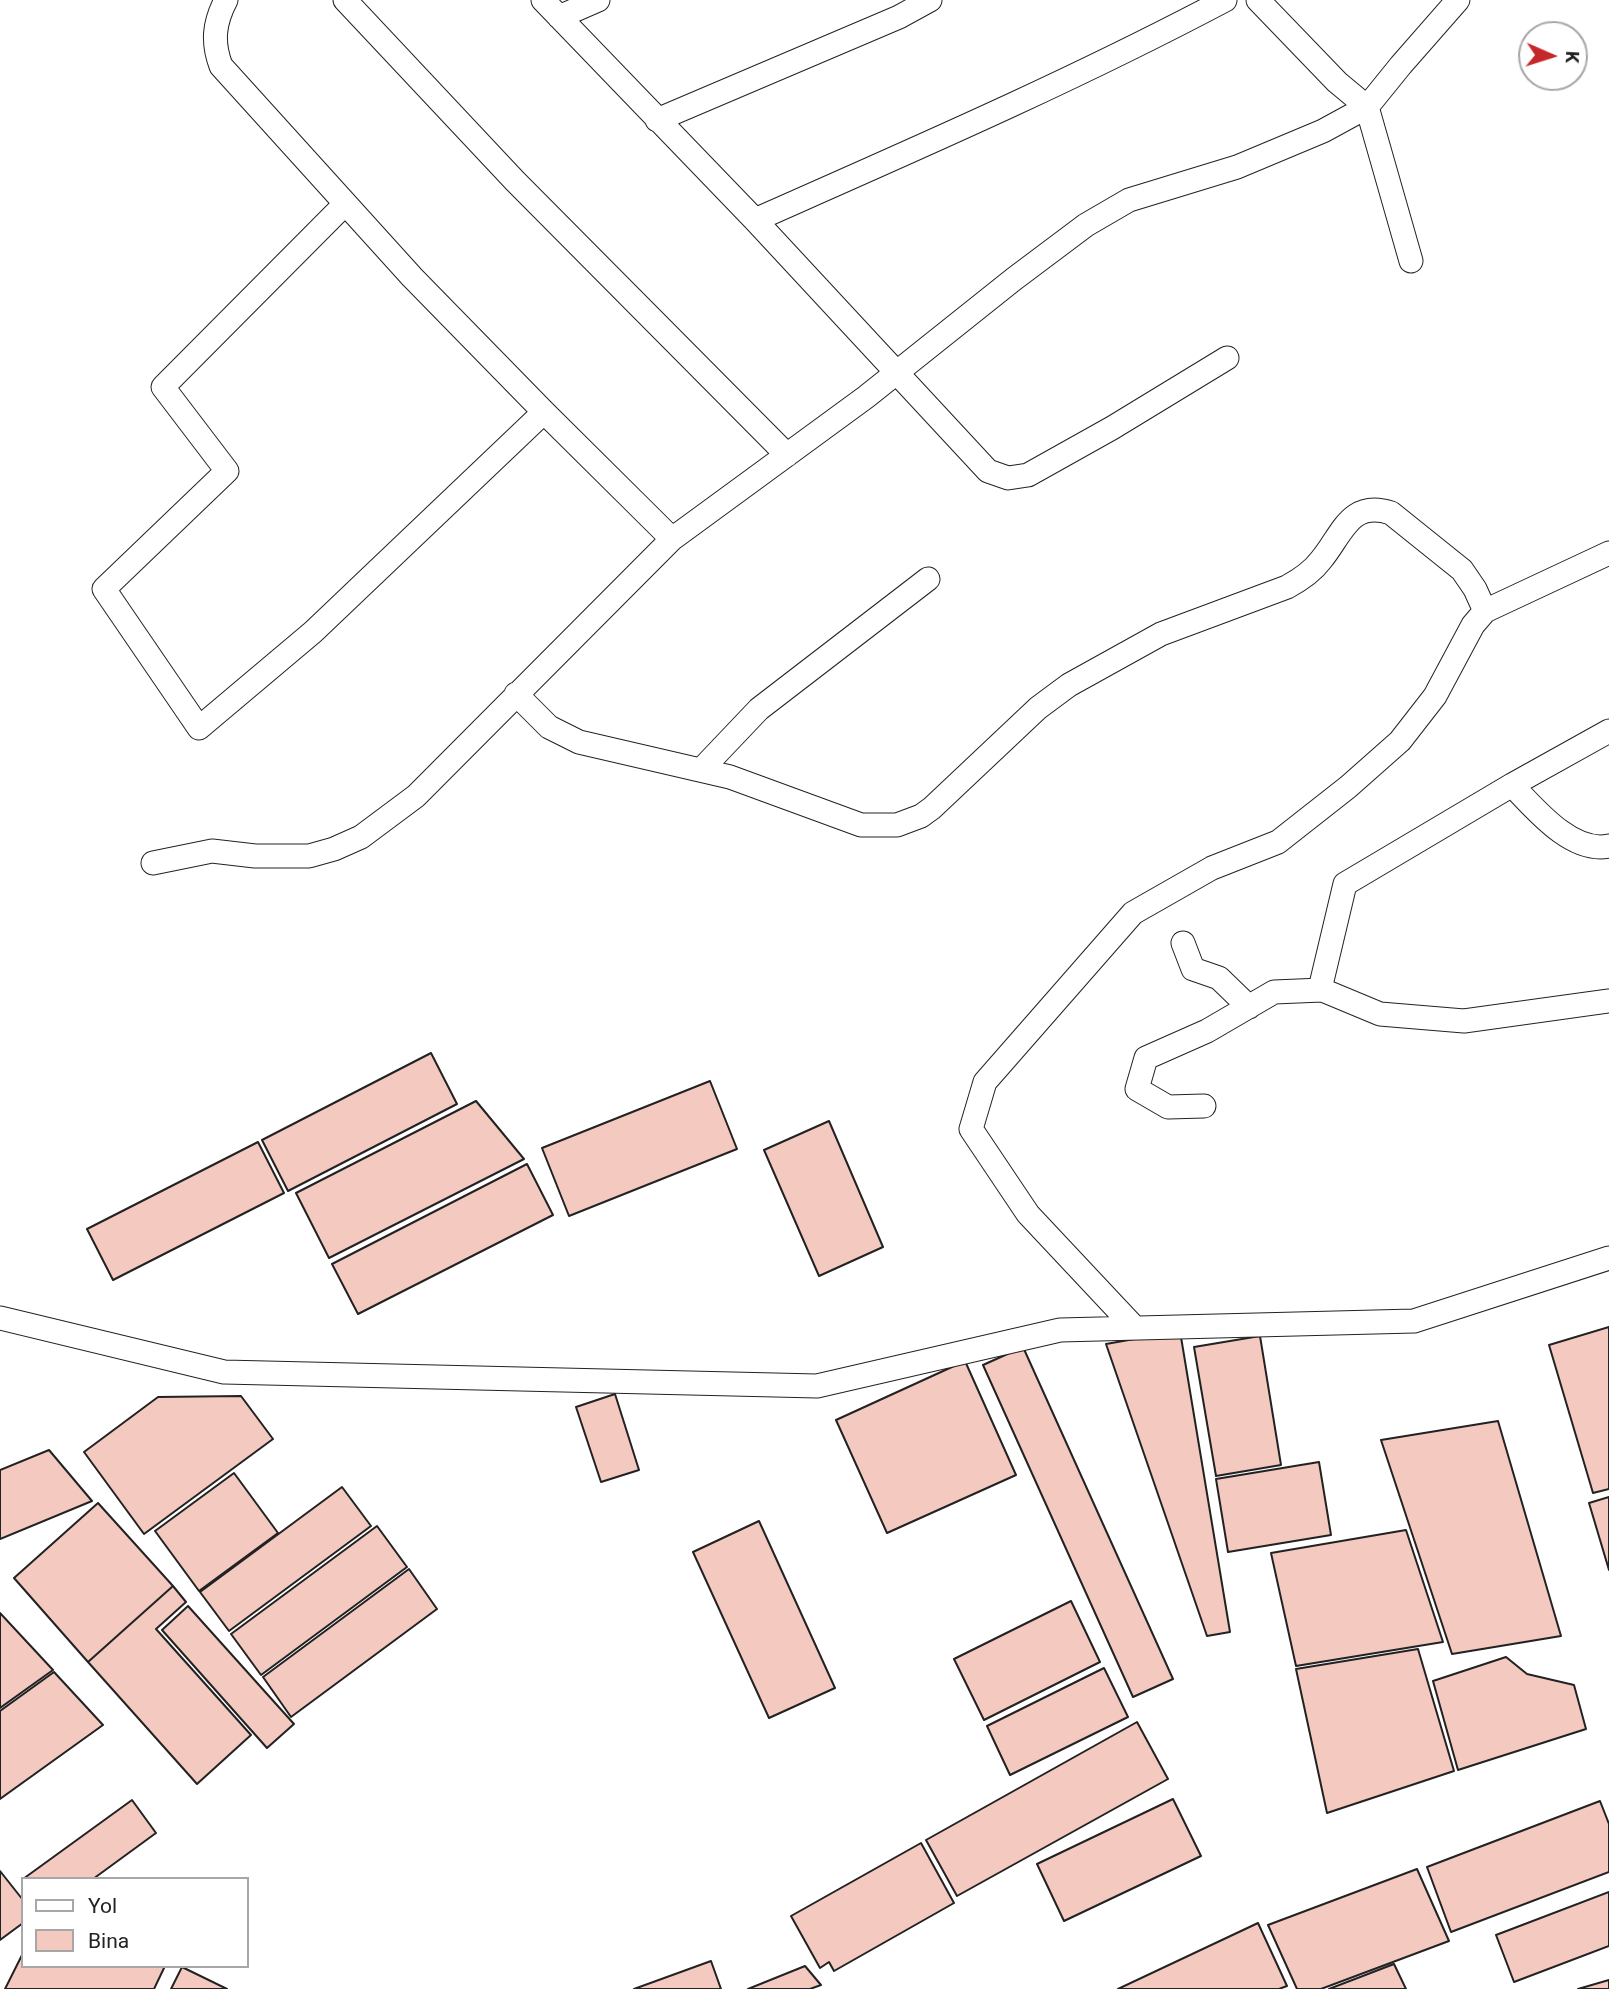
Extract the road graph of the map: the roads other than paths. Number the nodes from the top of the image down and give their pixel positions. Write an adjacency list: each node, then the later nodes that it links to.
1 (226, 0): 12 (street)
2 (345, 0): 18 (street)
3 (543, 0): 9 (street)
4 (598, 0): 9 (street)
5 (930, 0): 11 (street)
6 (1225, 0): 13 (street)
7 (1258, 0): 10 (street)
8 (1458, 0): 10 (street)
9 (559, 17): 11 (street)
10 (1367, 107): 14 (street); 16 (street)
11 (657, 120): 13 (street)
12 (345, 204): 17 (street); 17 (street)
13 (755, 220): 16 (street)
14 (1410, 261)
15 (1227, 358): 16 (street)
16 (898, 373): 18 (street)
17 (544, 412): 19 (street)
18 (787, 455): 19 (street)
19 (672, 539): 23 (street)
20 (1609, 554): 22 (street)
21 (928, 579): 25 (street)
22 (1485, 611): 25 (street); 36 (street)
23 (516, 694): 25 (street); 28 (street)
24 (1609, 731): 26 (street)
25 (701, 771)
26 (1512, 785): 27 (street); 30 (street)
27 (1609, 846)
28 (153, 863)
29 (1183, 943): 32 (street)
30 (1322, 990): 31 (street); 32 (street)
31 (1609, 1001)
32 (1249, 1007): 33 (street)
33 (1204, 1106)
34 (1609, 1258): 36 (street)
35 (0, 1318): 36 (street)
36 (1135, 1328)

